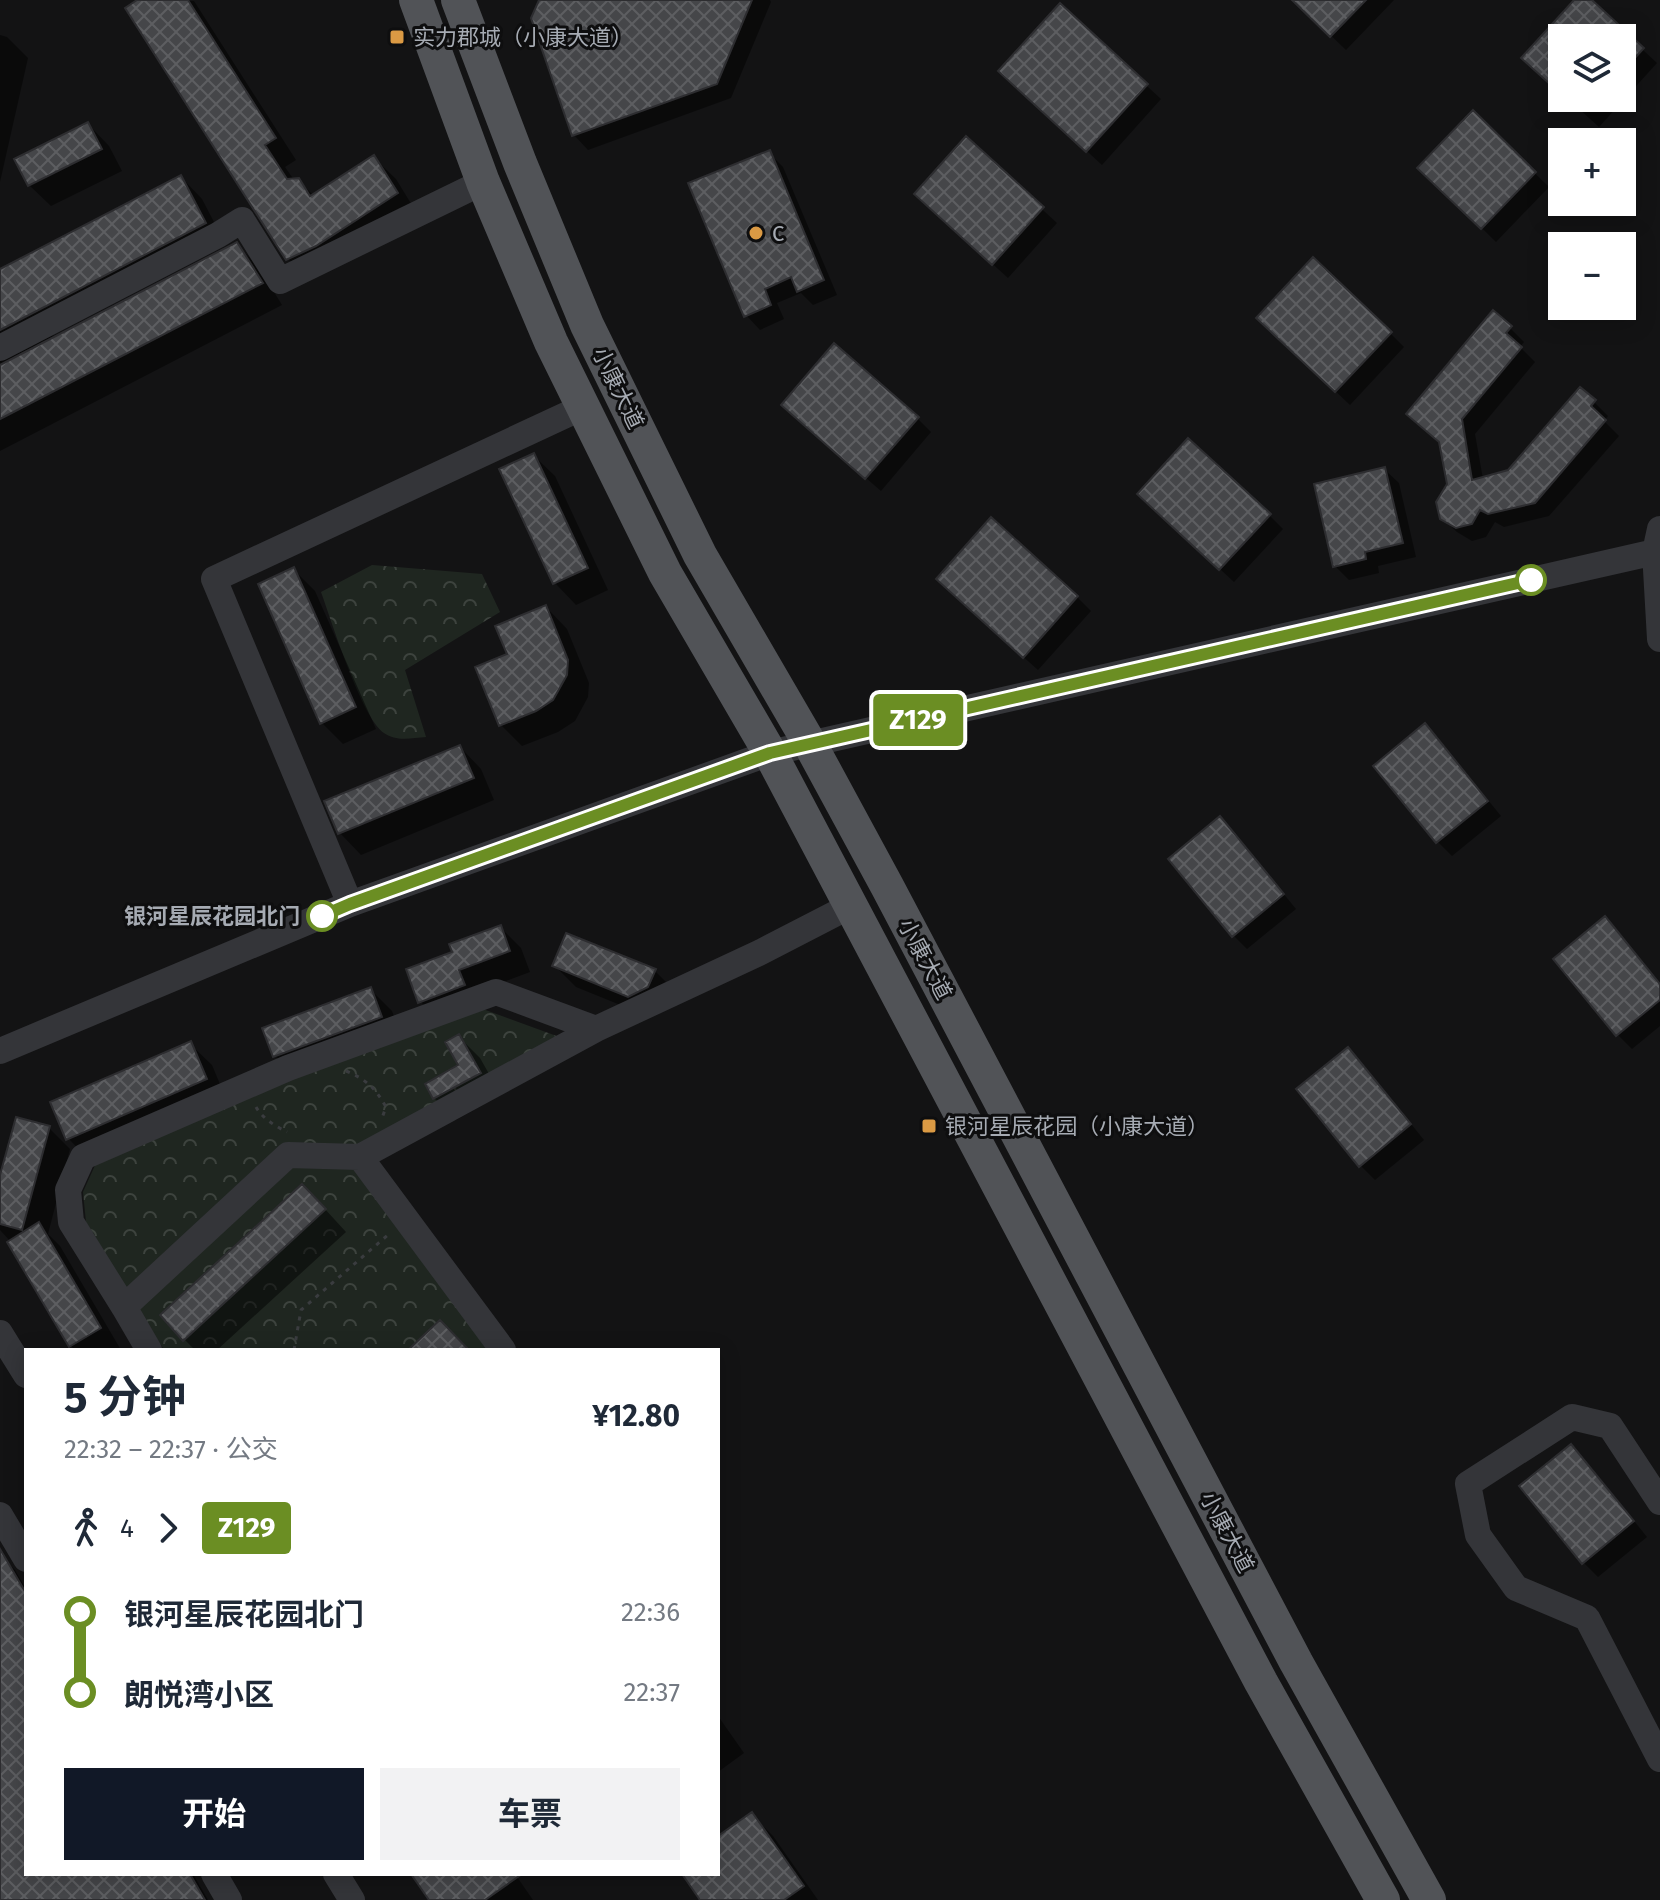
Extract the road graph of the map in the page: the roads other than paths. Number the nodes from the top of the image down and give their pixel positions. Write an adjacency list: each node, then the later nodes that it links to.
1 (416, 0): 3 (main road, 小康大道)
2 (458, 0): 8 (main road, 小康大道)
3 (483, 182): 4 (street); 5 (main road, 小康大道)
4 (0, 348)
5 (583, 407): 9 (main road, 小康大道); 10 (street)
6 (1657, 540): 7 (street); 8 (street)
7 (1660, 639)
8 (810, 744): 9 (street); 26 (main road, 小康大道)
9 (770, 753): 10 (street); 11 (main road, 小康大道)
10 (350, 904): 13 (street)
11 (852, 905): 12 (street); 29 (main road, 小康大道)
12 (596, 1029): 14 (street); 15 (street)
13 (0, 1051)
14 (360, 1157): 15 (street); 18 (street)
15 (124, 1307): 17 (street)
16 (0, 1333): 19 (street)
17 (148, 1348)
18 (502, 1348)
19 (24, 1372)
20 (1660, 1502): 23 (street)
21 (0, 1515): 22 (street)
22 (24, 1556)
23 (1660, 1759)
24 (215, 1876): 27 (street)
25 (337, 1876): 28 (street)
26 (1417, 1896)
27 (229, 1900)
28 (352, 1900)
29 (1383, 1900)

